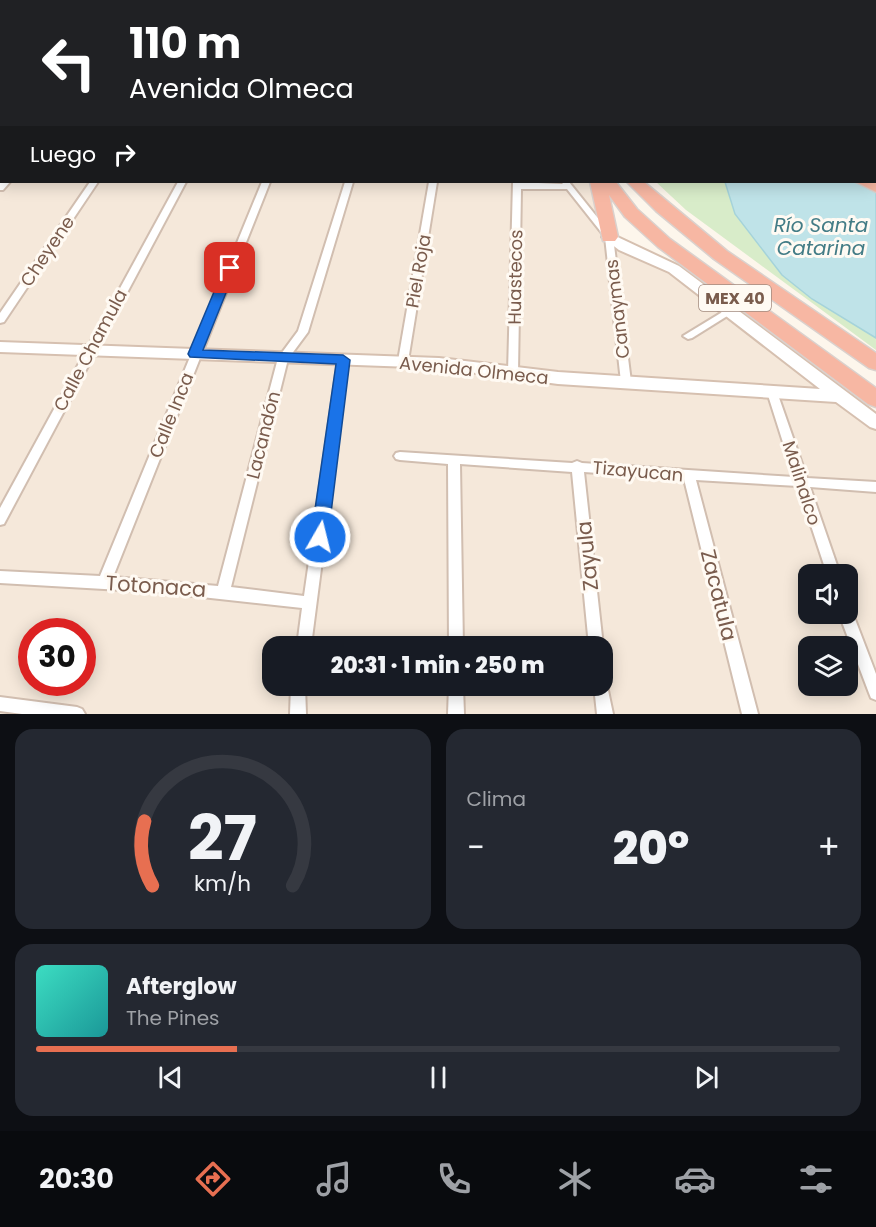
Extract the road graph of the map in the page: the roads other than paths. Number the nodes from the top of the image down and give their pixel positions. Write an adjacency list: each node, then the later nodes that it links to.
1 (93, 183): 14 (street, Cheyene)
2 (181, 183): 18 (street, Calle Chamula)
3 (266, 183): 19 (street, Calle Inca)
4 (349, 183): 20 (street, Lacandón)
5 (433, 183): 22 (street, Piel Roja)
6 (598, 183): 11 (highway)
7 (609, 183): 15 (highway, MEX 40)
8 (635, 183): 12 (highway, MEX 40)
9 (517, 184): 10 (street); 24 (street, Huastecos)
10 (566, 184): 11 (street)
11 (609, 237): 13 (street); 25 (street, Canaymas)
12 (724, 256): 15 (highway); 23 (highway, MEX 40)
13 (729, 311): 16 (street); 27 (street)
14 (0, 320)
15 (783, 332): 28 (highway, MEX 40)
16 (688, 336)
17 (0, 347): 18 (street, Avenida Olmeca)
18 (89, 351): 19 (street, Avenida Olmeca); 36 (street, Calle Chamula)
19 (195, 354): 20 (street, Avenida Olmeca); 39 (street, Calle Inca)
20 (283, 358): 21 (street, Avenida Olmeca); 40 (street, Lacandón)
21 (343, 360): 22 (street, Avenida Olmeca); 41 (street)
22 (403, 361): 24 (street, Avenida Olmeca)
23 (876, 363)
24 (513, 372): 25 (street, Avenida Olmeca)
25 (626, 382): 26 (street, Avenida Olmeca)
26 (772, 392): 27 (street, Avenida Olmeca); 34 (street, Malinalco)
27 (841, 396): 29 (street)
28 (876, 399)
29 (876, 423)
30 (400, 456): 31 (street, Tizayucan)
31 (454, 459): 32 (street, Tizayucan); 44 (street)
32 (578, 465): 33 (street, Tizayucan); 45 (street, Zayula)
33 (689, 476): 34 (street, Tizayucan); 56 (street, Zacatula)
34 (801, 481): 35 (street, Tizayucan); 37 (street, Malinalco)
35 (876, 487)
36 (0, 520)
37 (830, 564)
38 (0, 577): 39 (street, Totonaca)
39 (104, 582): 40 (street, Totonaca)
40 (223, 591): 41 (street, Totonaca)
41 (311, 603): 43 (street)
42 (850, 624): 46 (street)
43 (306, 636)
44 (456, 636)
45 (595, 636)
46 (876, 693)
47 (298, 696): 53 (street)
48 (456, 696): 54 (street)
49 (602, 696): 55 (street)
50 (0, 704): 51 (street)
51 (32, 711): 52 (street)
52 (77, 714)
53 (298, 714)
54 (456, 714)
55 (605, 714)
56 (750, 714)

